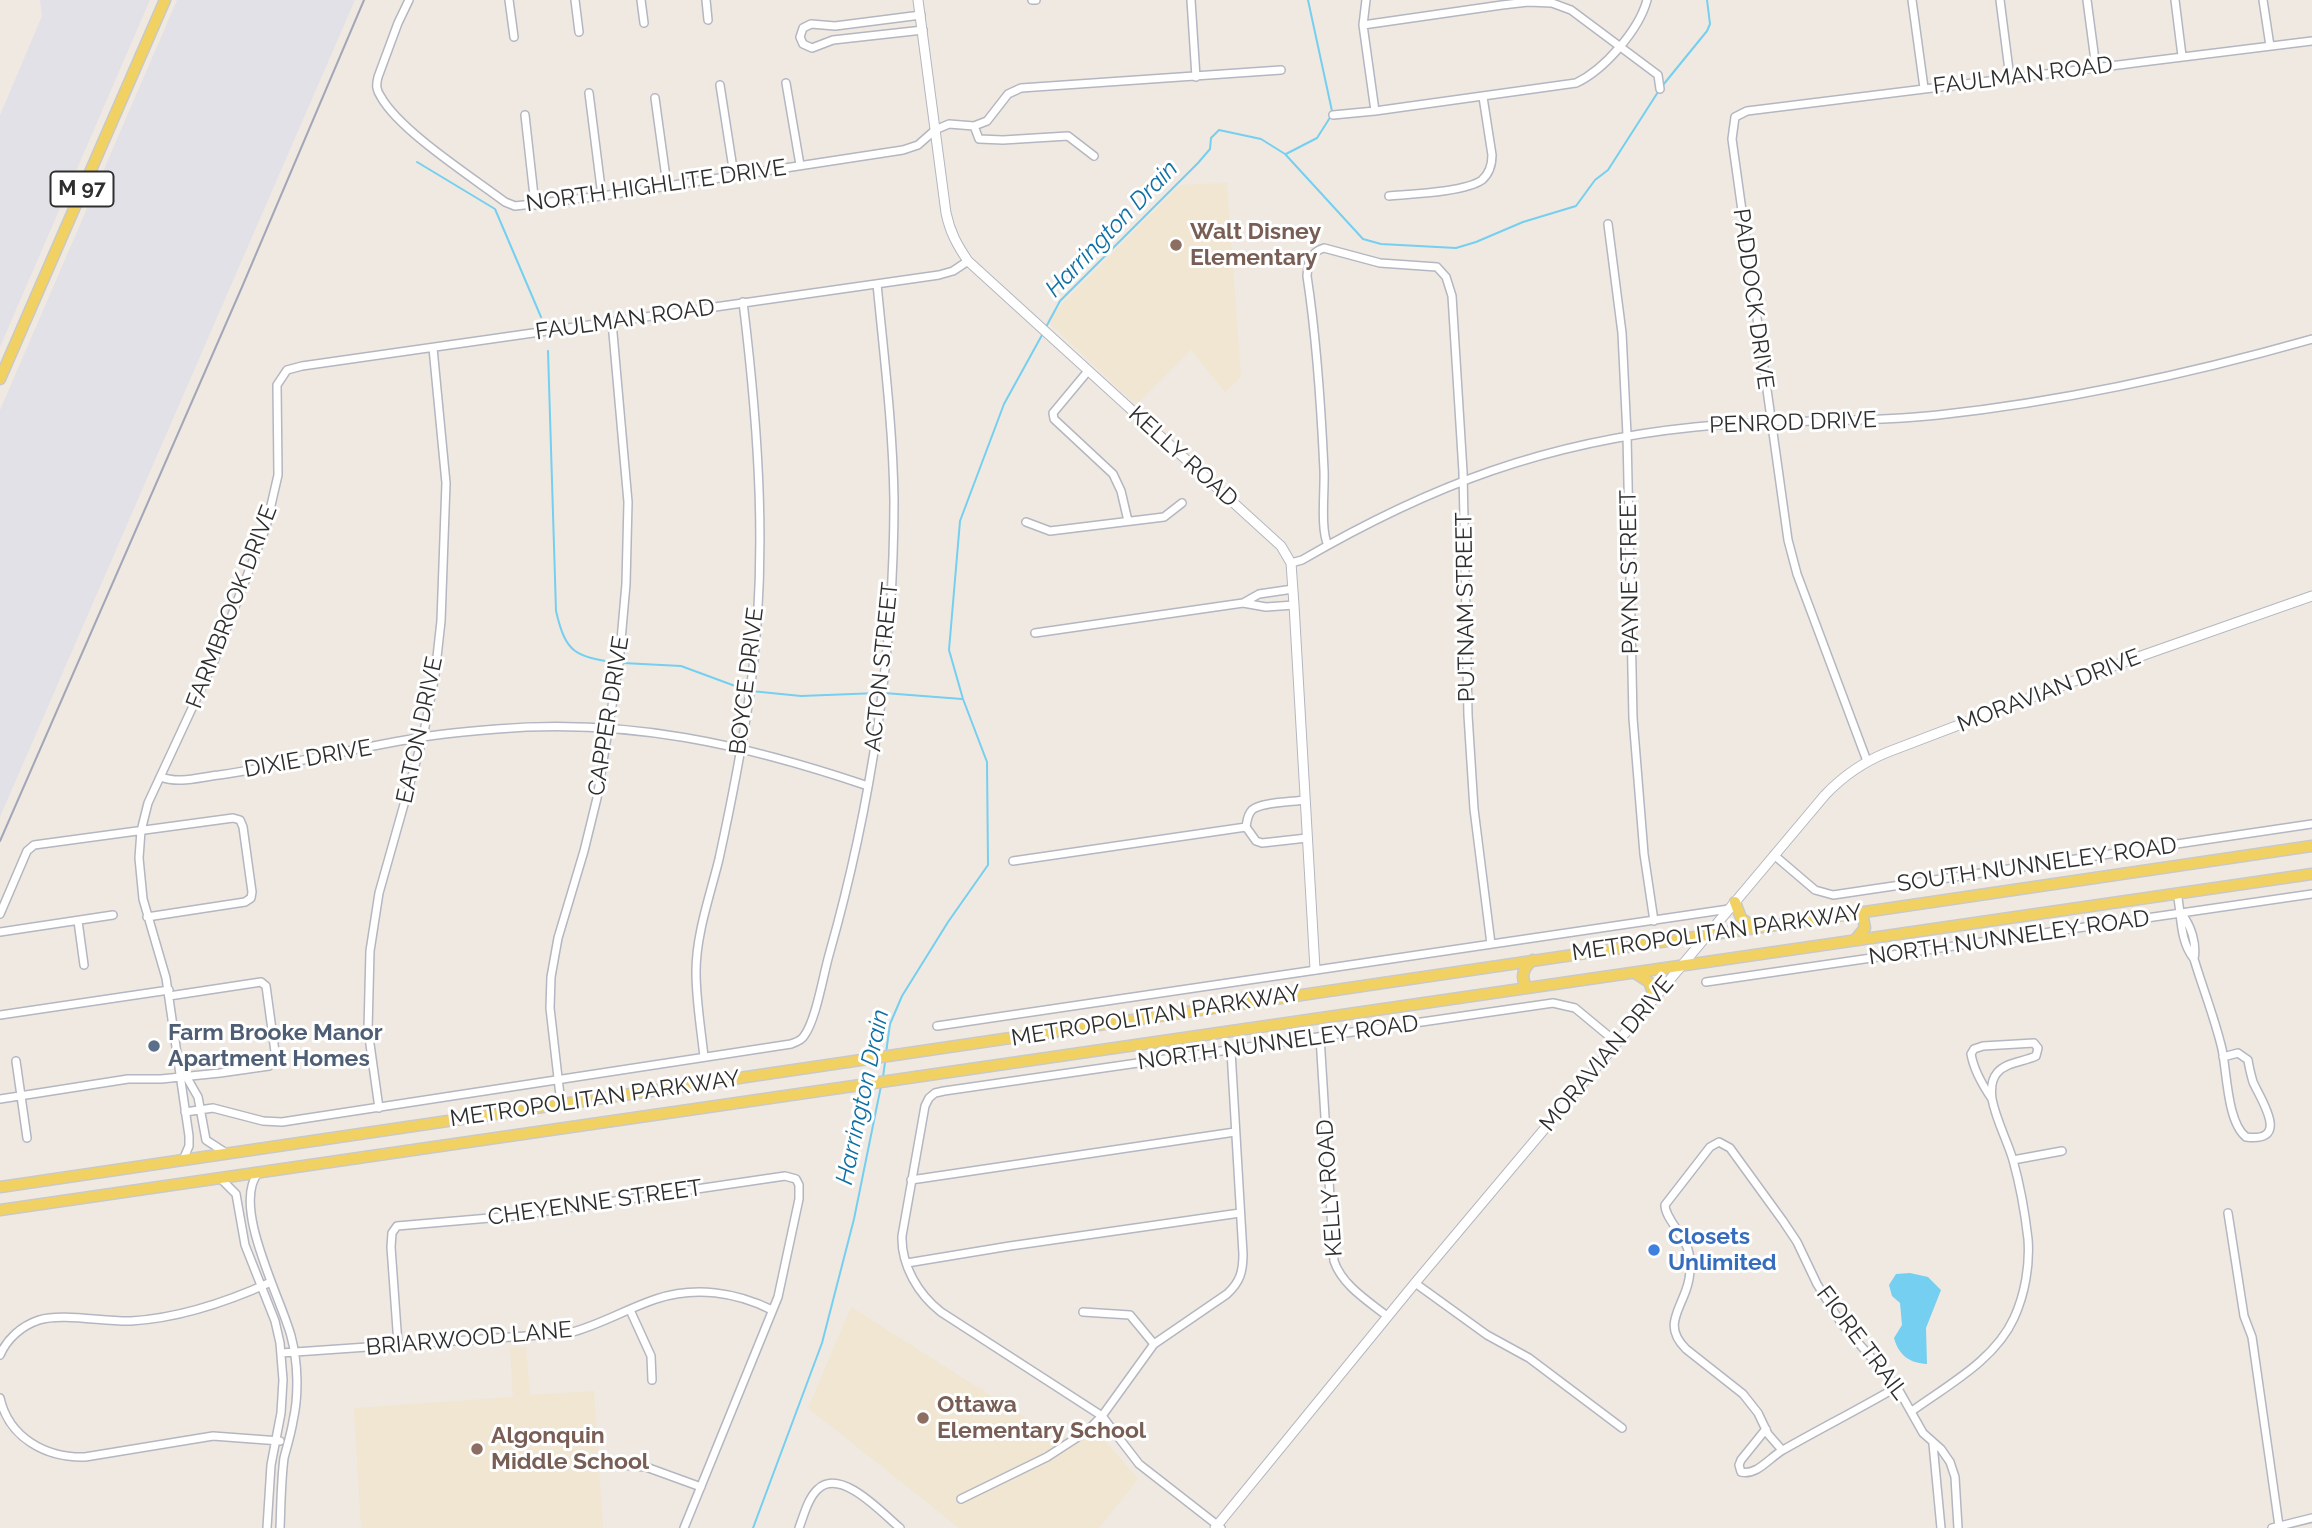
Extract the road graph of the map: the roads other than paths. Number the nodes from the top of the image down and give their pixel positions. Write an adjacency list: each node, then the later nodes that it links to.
1 (165, 0): 60 (main road, M 97)
2 (409, 0): 50 (street, NORTH HIGHLITE DRIVE)
3 (509, 0): 22 (street)
4 (575, 0): 21 (street)
5 (641, 0): 18 (street)
6 (706, 0): 17 (street)
7 (918, 0): 16 (street, KELLY ROAD)
8 (1191, 0): 29 (street)
9 (1366, 0): 19 (street)
10 (1647, 0): 24 (street)
11 (1912, 0): 33 (street)
12 (2000, 0): 30 (street)
13 (2087, 0): 27 (street)
14 (2175, 0): 26 (street)
15 (2263, 0): 25 (street)
16 (920, 15): 20 (street, KELLY ROAD); 20 (street)
17 (708, 20)
18 (644, 23)
19 (1363, 25): 24 (street); 38 (street)
20 (923, 30): 43 (street, KELLY ROAD)
21 (579, 32)
22 (514, 37)
23 (2312, 41): 25 (street, FAULMAN ROAD)
24 (1620, 45): 34 (street); 36 (street)
25 (2270, 46): 26 (street, FAULMAN ROAD)
26 (2182, 56): 27 (street, FAULMAN ROAD)
27 (2096, 68): 30 (street, FAULMAN ROAD)
28 (1281, 70): 29 (street)
29 (1196, 77): 42 (street)
30 (2010, 78): 33 (street, FAULMAN ROAD)
31 (786, 83): 45 (street)
32 (720, 85): 46 (street)
33 (1924, 88): 41 (street, FAULMAN ROAD)
34 (1660, 89)
35 (589, 93): 48 (street)
36 (1483, 97): 38 (street); 49 (street)
37 (655, 98): 47 (street)
38 (1375, 111): 40 (street)
39 (525, 115): 50 (street)
40 (1333, 115)
41 (1735, 117): 61 (street, PADDOCK DRIVE)
42 (974, 126): 43 (street); 44 (street)
43 (935, 130): 45 (street, NORTH HIGHLITE DRIVE); 52 (street, KELLY ROAD)
44 (1094, 156)
45 (800, 165): 46 (street, NORTH HIGHLITE DRIVE)
46 (734, 175): 47 (street, NORTH HIGHLITE DRIVE)
47 (667, 186): 48 (street, NORTH HIGHLITE DRIVE)
48 (602, 196): 50 (street, NORTH HIGHLITE DRIVE)
49 (1390, 196)
50 (535, 205)
51 (1608, 223): 62 (street, PAYNE STREET)
52 (968, 261): 53 (street, FAULMAN ROAD); 58 (street, KELLY ROAD)
53 (877, 284): 54 (street, FAULMAN ROAD); 79 (street, ACTON STREET)
54 (743, 302): 55 (street, FAULMAN ROAD); 76 (street, BOYCE DRIVE)
55 (612, 322): 57 (street, FAULMAN ROAD); 74 (street, CAPPER DRIVE)
56 (2312, 339): 61 (street, PENROD DRIVE)
57 (433, 348): 59 (street, FAULMAN ROAD); 75 (street, EATON DRIVE)
58 (1088, 371): 65 (street); 68 (street, KELLY ROAD)
59 (282, 375): 78 (street, FARMBROOK DRIVE)
60 (0, 379)
61 (1770, 423): 62 (street, PENROD DRIVE); 77 (street, PADDOCK DRIVE)
62 (1627, 435): 63 (street, PENROD DRIVE); 98 (street, PAYNE STREET)
63 (1463, 479): 67 (street, PENROD DRIVE); 67 (street, PUTNAM STREET); 103 (street, PUTNAM STREET)
64 (1182, 503): 65 (street)
65 (1128, 521): 66 (street)
66 (1026, 522)
67 (1328, 545): 68 (street, PENROD DRIVE)
68 (1291, 563): 69 (street)
69 (1293, 589): 71 (street); 72 (street)
70 (2312, 596): 77 (street, MORAVIAN DRIVE)
71 (1243, 603): 72 (street); 73 (street)
72 (1294, 605): 80 (street)
73 (1035, 634)
74 (609, 727): 75 (street, DIXIE DRIVE); 76 (street, DIXIE DRIVE); 122 (street, CAPPER DRIVE)
75 (423, 737): 78 (street, DIXIE DRIVE); 128 (street, EATON DRIVE)
76 (741, 747): 79 (street, DIXIE DRIVE); 118 (street, BOYCE DRIVE)
77 (1867, 761): 86 (street, MORAVIAN DRIVE)
78 (161, 777): 83 (street, FARMBROOK DRIVE)
79 (867, 786): 118 (street, ACTON STREET)
80 (1305, 800): 82 (street); 84 (street)
81 (2312, 824): 86 (street, SOUTH NUNNELEY ROAD)
82 (1246, 827): 84 (street); 87 (street)
83 (141, 831): 94 (street); 96 (street, FARMBROOK DRIVE); 96 (street)
84 (1307, 838): 107 (street)
85 (2312, 846): 92 (main road, METROPOLITAN PARKWAY)
86 (1774, 855): 91 (street, MORAVIAN DRIVE)
87 (1013, 861)
88 (2312, 874): 89 (main road, METROPOLITAN PARKWAY)
89 (2177, 893): 93 (street); 102 (main road, METROPOLITAN PARKWAY)
90 (2312, 894): 93 (street, NORTH NUNNELEY ROAD)
91 (1732, 905): 98 (street); 99 (main road); 101 (street, MORAVIAN DRIVE)
92 (1862, 912): 99 (main road, METROPOLITAN PARKWAY); 102 (main road)
93 (2181, 913): 109 (street, NORTH NUNNELEY ROAD); 119 (street)
94 (0, 914)
95 (113, 915): 97 (street)
96 (147, 917): 111 (street, FARMBROOK DRIVE)
97 (78, 921): 100 (street); 105 (street)
98 (1654, 921): 103 (street)
99 (1753, 928): 101 (main road, METROPOLITAN PARKWAY)
100 (0, 932)
101 (1708, 934): 104 (main road, METROPOLITAN PARKWAY); 106 (street, MORAVIAN DRIVE)
102 (1855, 940): 106 (main road, METROPOLITAN PARKWAY)
103 (1491, 944): 107 (street)
104 (1533, 960): 110 (main road); 123 (main road, METROPOLITAN PARKWAY)
105 (83, 965)
106 (1682, 966): 108 (main road, METROPOLITAN PARKWAY); 112 (street, MORAVIAN DRIVE)
107 (1315, 969): 114 (street)
108 (1635, 973): 110 (main road, METROPOLITAN PARKWAY); 112 (main road)
109 (1706, 982)
110 (1527, 988): 131 (main road, METROPOLITAN PARKWAY)
111 (169, 993): 113 (street); 121 (street, FARMBROOK DRIVE); 121 (street)
112 (1655, 998): 116 (street, MORAVIAN DRIVE)
113 (0, 1015)
114 (937, 1026)
115 (1320, 1037): 116 (street, NORTH NUNNELEY ROAD); 117 (street, NORTH NUNNELEY ROAD); 154 (street, KELLY ROAD)
116 (1616, 1042): 149 (street, MORAVIAN DRIVE)
117 (1231, 1051): 132 (street); 141 (street, NORTH NUNNELEY ROAD)
118 (704, 1057): 122 (street)
119 (2223, 1057): 119 (street)
120 (16, 1061): 124 (street)
121 (184, 1077): 124 (street); 129 (street, FARMBROOK DRIVE); 130 (street, FARMBROOK DRIVE)
122 (557, 1081): 127 (street, CAPPER DRIVE); 128 (street)
123 (676, 1087): 127 (main road, METROPOLITAN PARKWAY); 131 (main road)
124 (21, 1096): 125 (street); 133 (street)
125 (0, 1099)
126 (1992, 1099): 126 (street); 137 (street)
127 (561, 1104): 135 (main road, METROPOLITAN PARKWAY)
128 (379, 1108): 129 (street)
129 (200, 1110): 130 (street); 135 (street, FARMBROOK DRIVE)
130 (185, 1112): 136 (street, FARMBROOK DRIVE)
131 (672, 1112): 138 (main road, METROPOLITAN PARKWAY)
132 (1235, 1132): 141 (street); 145 (street)
133 (27, 1138)
134 (2062, 1151): 137 (street)
135 (227, 1153): 136 (main road, METROPOLITAN PARKWAY)
136 (183, 1160): 139 (main road, METROPOLITAN PARKWAY)
137 (2013, 1160): 163 (street)
138 (260, 1172): 140 (main road, METROPOLITAN PARKWAY); 148 (street)
139 (76, 1176): 142 (main road, METROPOLITAN PARKWAY); 143 (main road)
140 (220, 1178): 143 (main road, METROPOLITAN PARKWAY); 150 (street)
141 (911, 1180): 147 (street)
142 (0, 1187)
143 (69, 1200): 144 (main road, METROPOLITAN PARKWAY)
144 (0, 1210)
145 (1240, 1213): 147 (street); 156 (street)
146 (2228, 1213): 181 (street)
147 (907, 1263): 164 (street)
148 (271, 1282): 150 (street); 157 (street)
149 (1415, 1283): 154 (street, MORAVIAN DRIVE); 166 (street)
150 (260, 1287): 158 (street); 159 (street)
151 (630, 1310): 152 (street, BRIARWOOD LANE); 155 (street, BRIARWOOD LANE); 160 (street)
152 (772, 1310): 155 (street, CHEYENNE STREET); 175 (street)
153 (1083, 1312): 156 (street)
154 (1387, 1316): 180 (street, MORAVIAN DRIVE)
155 (398, 1344): 157 (street, BRIARWOOD LANE)
156 (1154, 1344): 164 (street)
157 (295, 1352): 158 (street, BRIARWOOD LANE); 169 (street)
158 (281, 1353): 168 (street)
159 (0, 1355)
160 (652, 1380)
161 (1897, 1387): 163 (street, FIORE TRAIL); 167 (street, FIORE TRAIL); 171 (street)
162 (0, 1398): 165 (street)
163 (1912, 1411): 170 (street, FIORE TRAIL)
164 (1101, 1416): 176 (street); 180 (street)
165 (4, 1421): 168 (street)
166 (1622, 1428)
167 (1766, 1429): 171 (street); 171 (street)
168 (276, 1440): 169 (street); 173 (street)
169 (288, 1443): 174 (street)
170 (1933, 1444): 185 (street, FIORE TRAIL); 186 (street, FIORE TRAIL)
171 (1782, 1450)
172 (610, 1464): 175 (street)
173 (269, 1486): 174 (street); 178 (street)
174 (282, 1487): 179 (street)
175 (701, 1487): 182 (street)
176 (961, 1499)
177 (2312, 1518): 181 (street)
178 (267, 1527): 179 (street)
179 (280, 1527)
180 (1218, 1527)
181 (2275, 1527)
182 (684, 1528)
183 (799, 1528): 184 (street)
184 (900, 1528)
185 (1941, 1528)
186 (1958, 1528)

